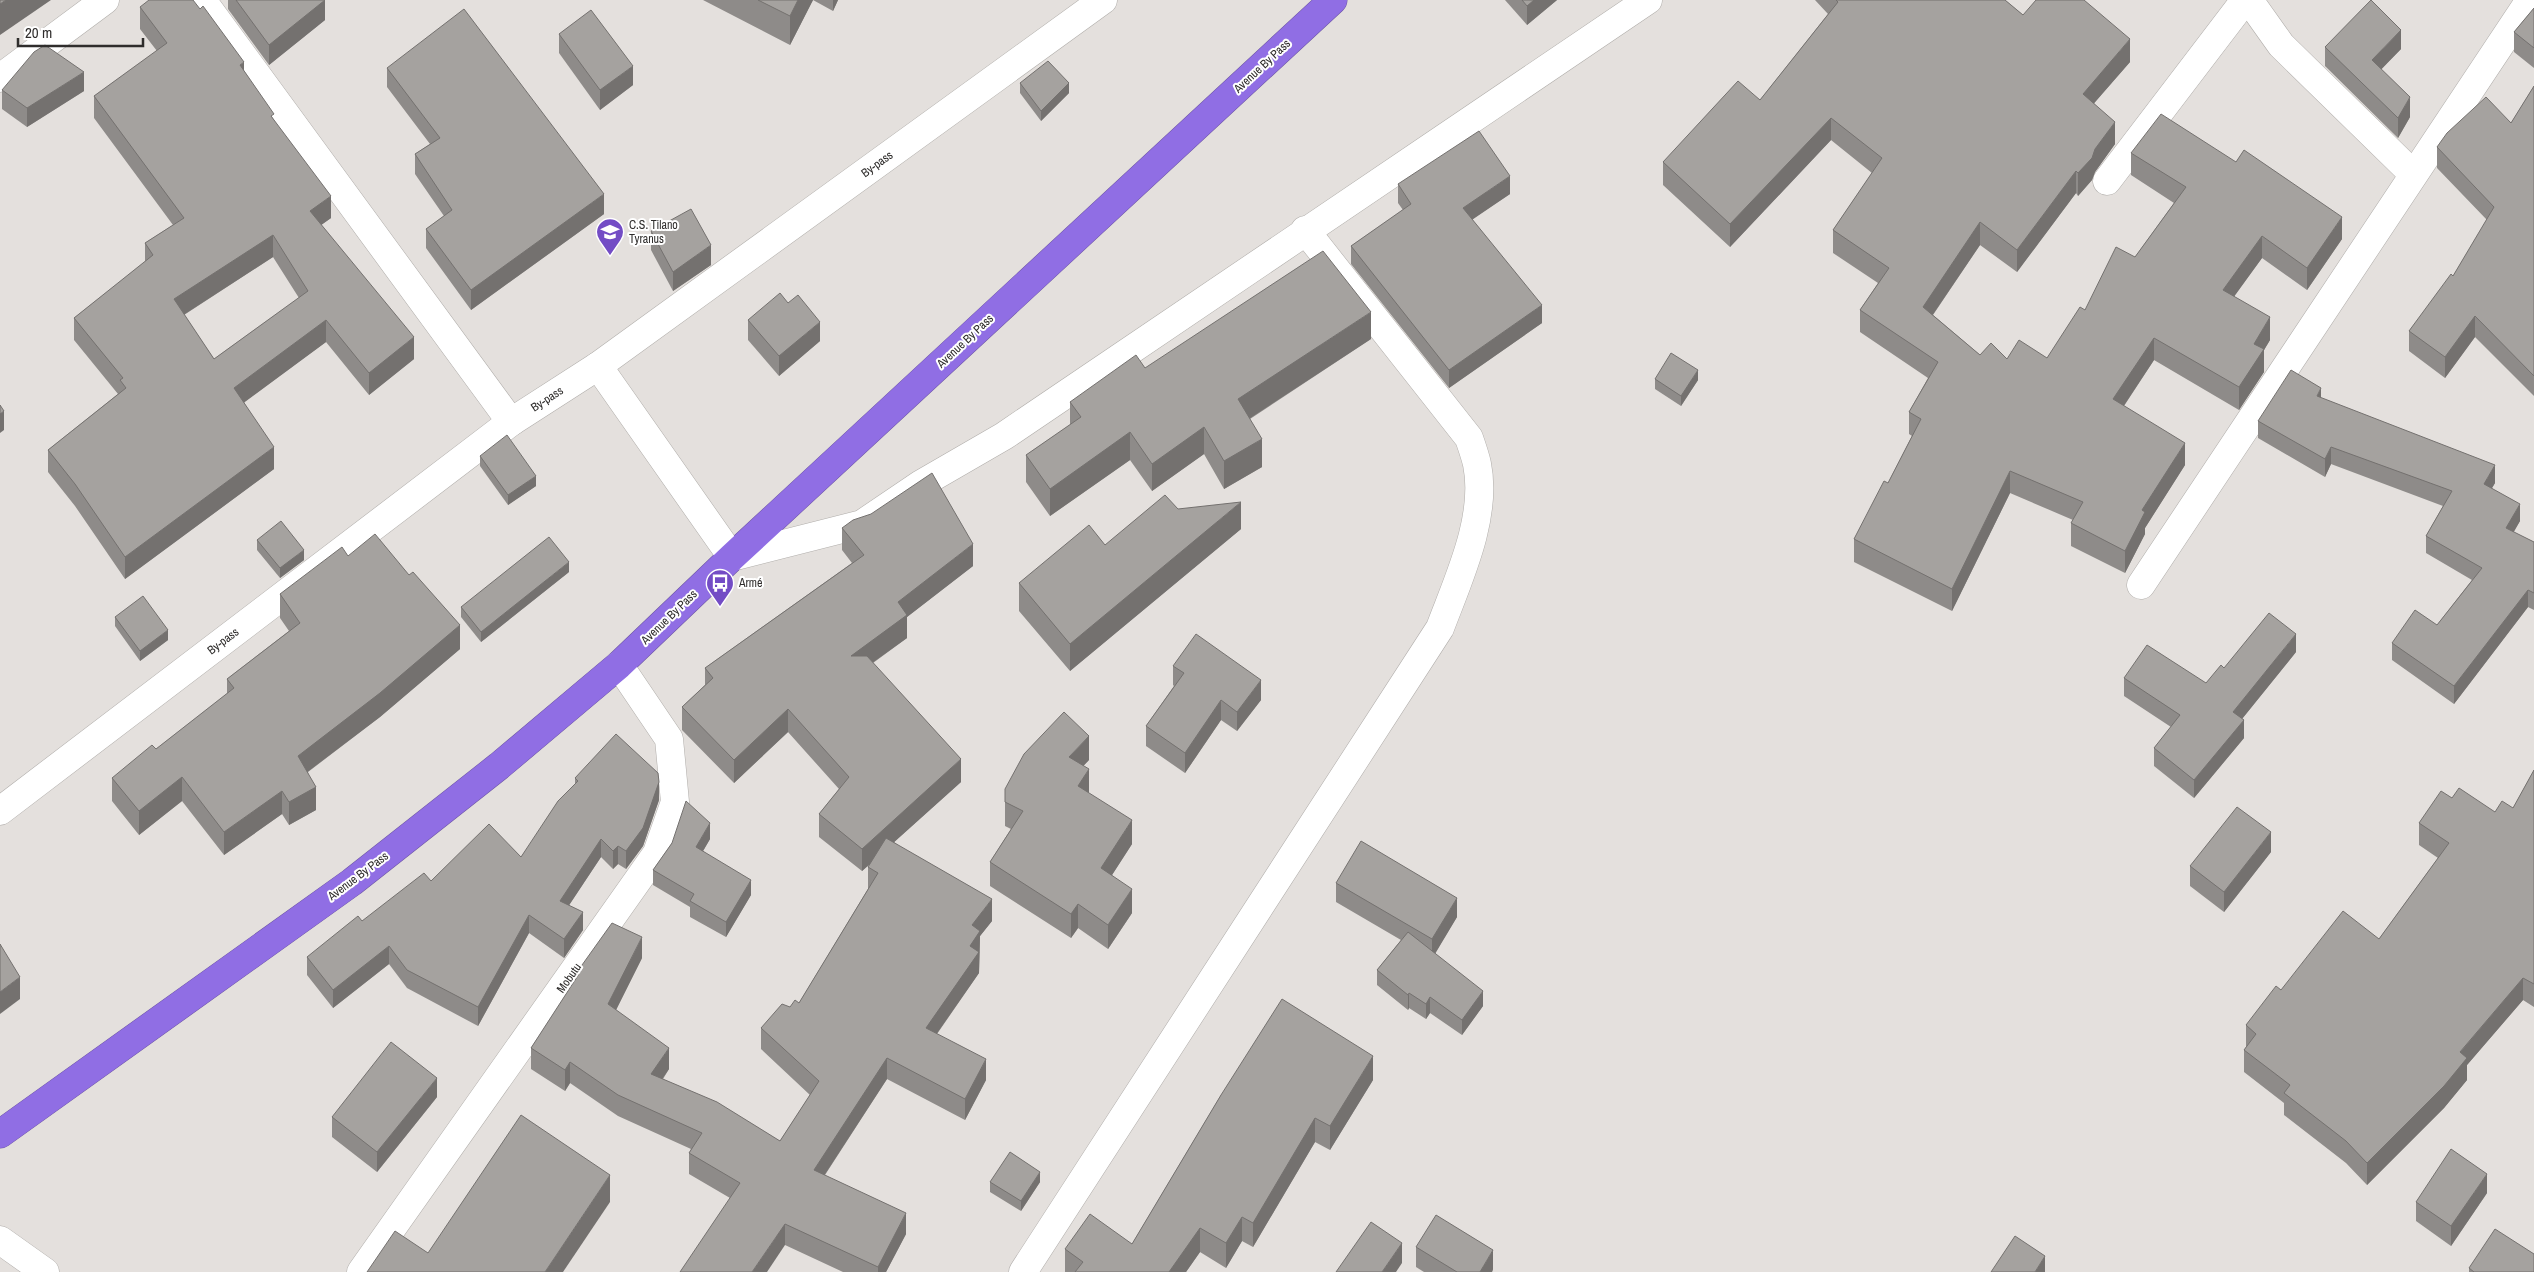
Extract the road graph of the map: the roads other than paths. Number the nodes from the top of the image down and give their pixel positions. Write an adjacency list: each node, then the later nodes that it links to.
1 (105, 0): 9 (street)
2 (202, 0): 14 (street)
3 (1103, 0): 13 (street, By-pass)
4 (1333, 0): 15 (highway, Avenue By Pass)
5 (1648, 0): 12 (street)
6 (2245, 0): 11 (street)
7 (2249, 0): 10 (street)
8 (2530, 0): 10 (street)
9 (0, 78)
10 (2413, 174): 16 (street)
11 (2107, 181)
12 (1305, 230): 15 (street); 23 (street)
13 (598, 366): 14 (street, By-pass); 15 (street)
14 (511, 422): 18 (street, By-pass)
15 (732, 557): 17 (highway, Avenue By Pass)
16 (2140, 585)
17 (619, 665): 19 (highway, Avenue By Pass); 22 (street, Mobutu)
18 (0, 811)
19 (0, 1134)
20 (0, 1240): 21 (street)
21 (45, 1272)
22 (361, 1272)
23 (1023, 1272)

